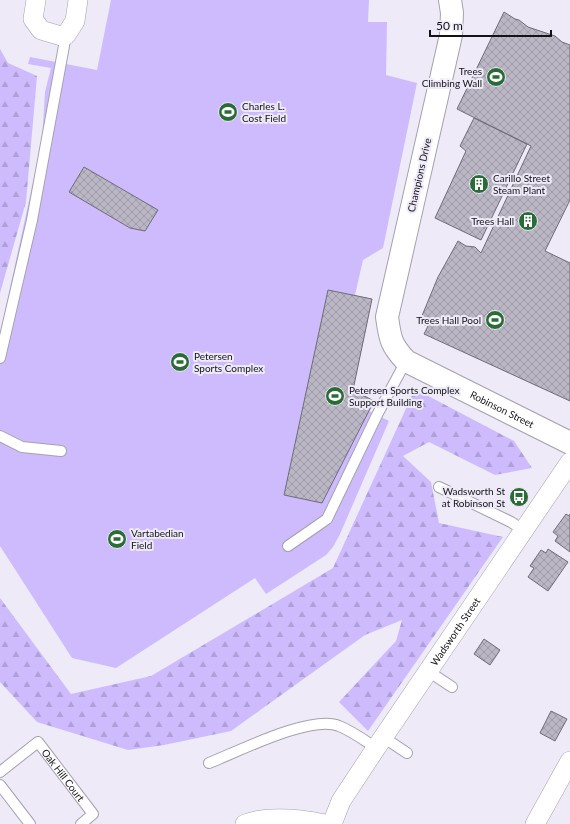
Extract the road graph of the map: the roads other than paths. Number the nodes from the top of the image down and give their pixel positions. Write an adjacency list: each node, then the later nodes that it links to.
1 (36, 0): 4 (street)
2 (78, 0): 4 (street)
3 (450, 0): 5 (street, Champions Drive)
4 (66, 36): 6 (lane)
5 (400, 355): 8 (street, Robinson Street); 13 (lane)
6 (0, 358)
7 (0, 436): 9 (lane)
8 (570, 443)
9 (61, 451)
10 (570, 462): 12 (street, Wadsworth Street)
11 (439, 487): 12 (lane)
12 (524, 530): 14 (street, Wadsworth Street)
13 (288, 546)
14 (428, 671): 15 (lane); 16 (street, Wadsworth Street)
15 (452, 687)
16 (380, 742): 17 (lane); 19 (lane); 26 (street, Wadsworth Street)
17 (407, 753)
18 (570, 761): 27 (street)
19 (209, 763)
20 (0, 772): 23 (lane, Oak Hill Court)
21 (0, 785): 22 (lane)
22 (30, 824)
23 (81, 824)
24 (244, 824): 25 (street)
25 (325, 824)
26 (332, 824)
27 (535, 824)

